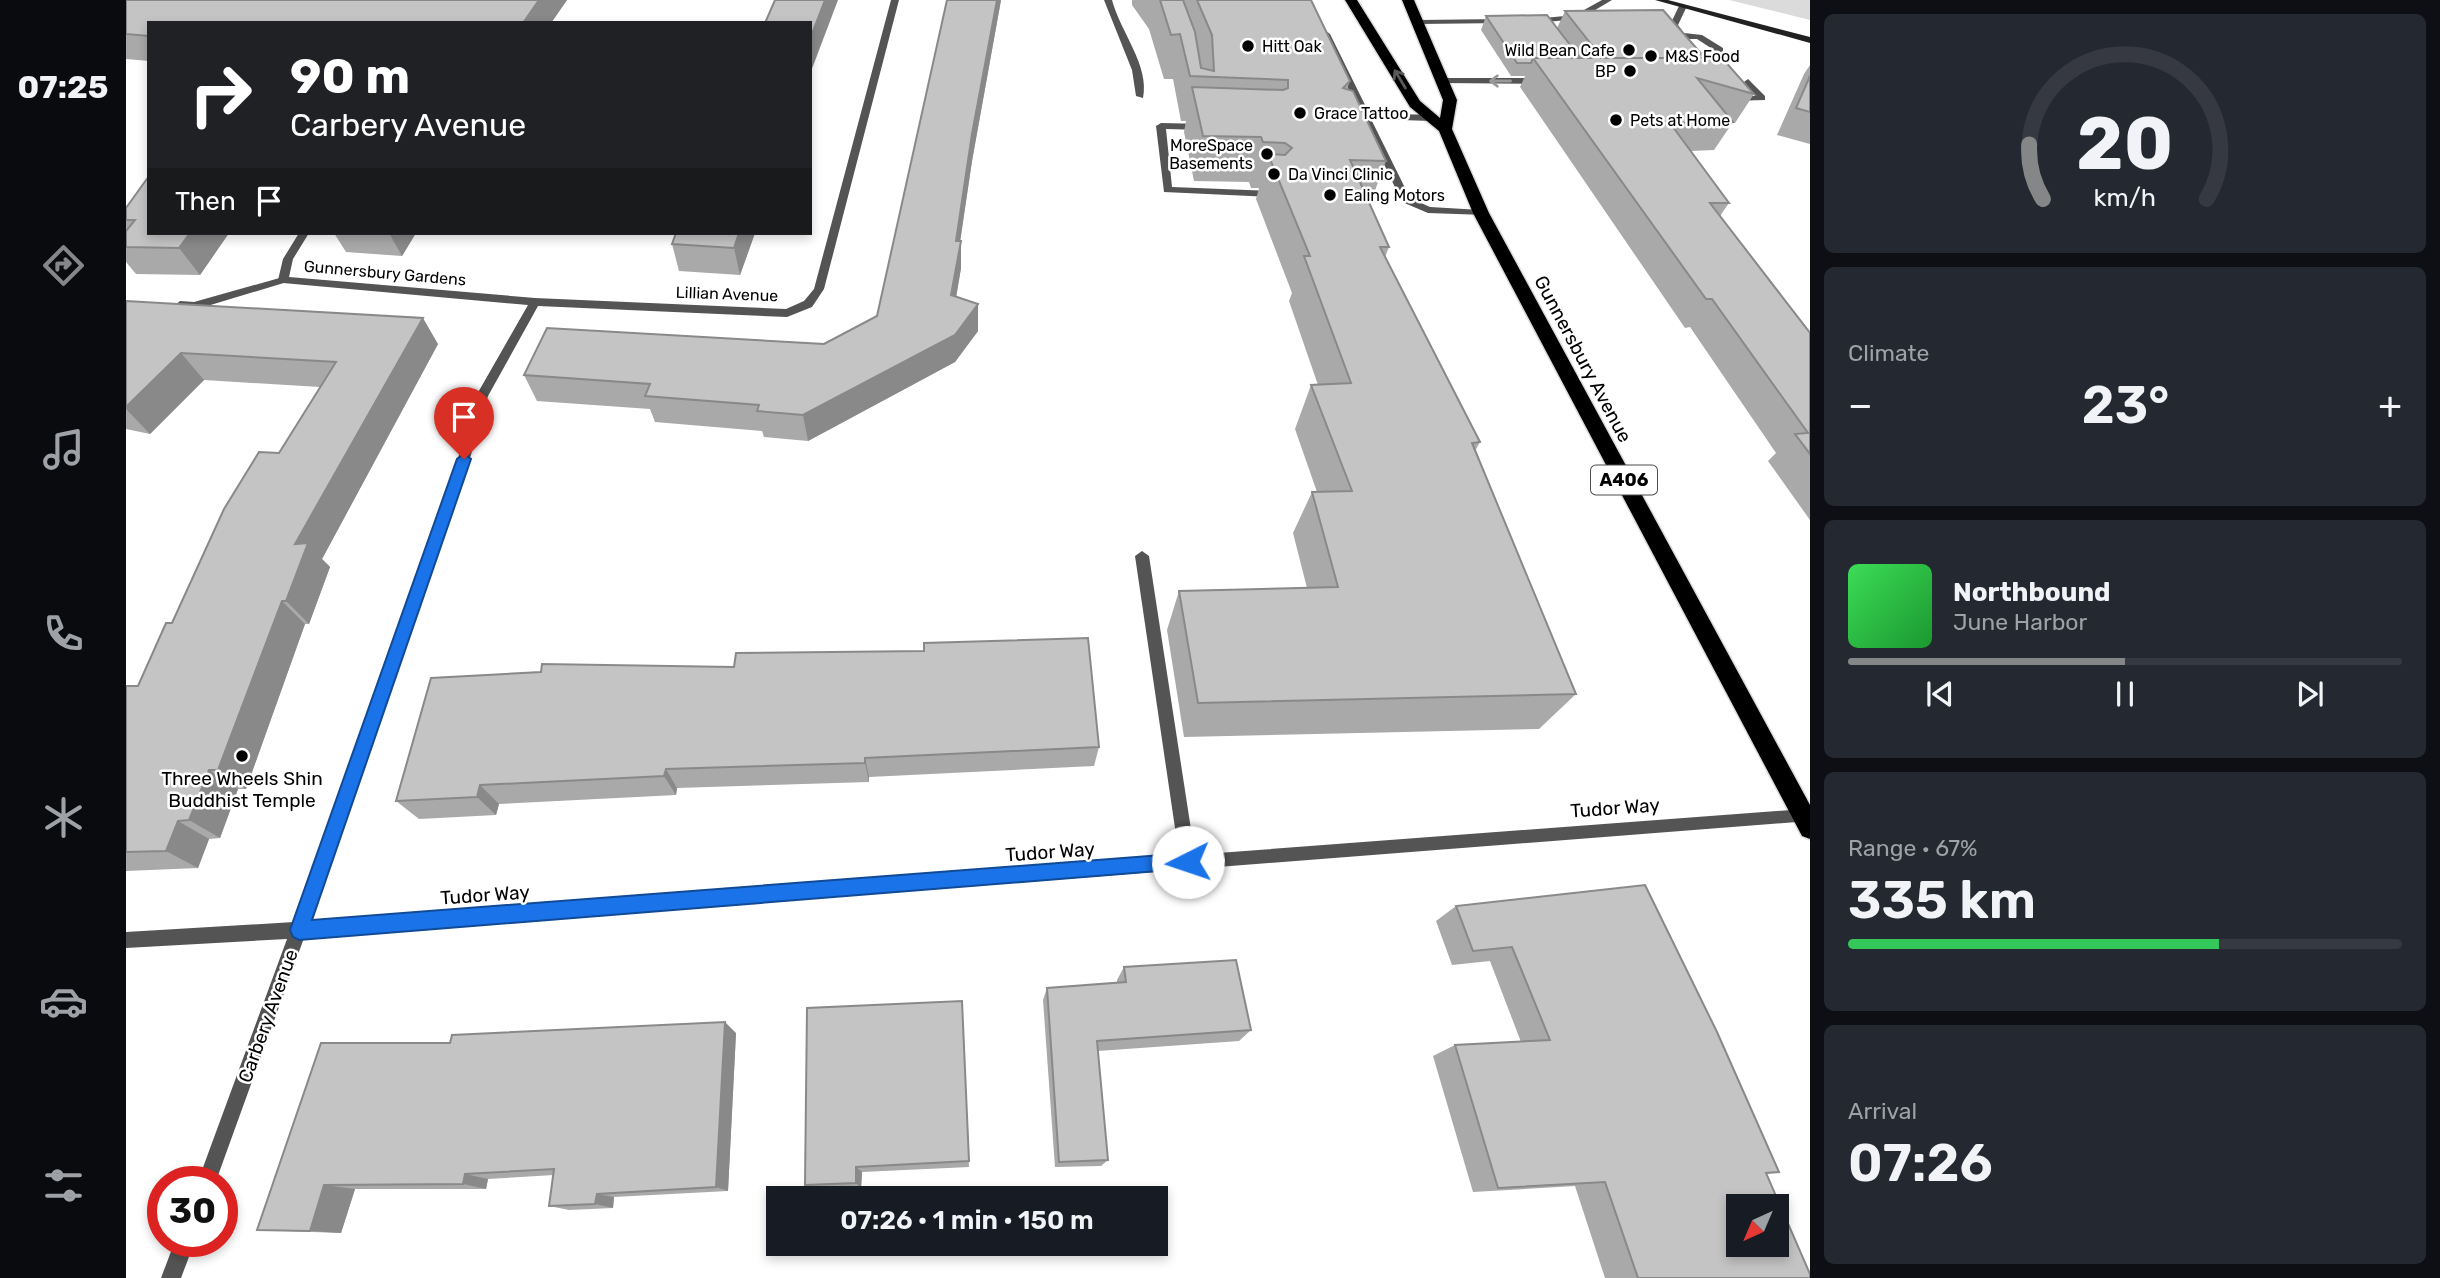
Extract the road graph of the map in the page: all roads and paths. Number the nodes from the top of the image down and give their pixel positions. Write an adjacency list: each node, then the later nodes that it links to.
1 (895, 0): 30 (street, Lillian Avenue)
2 (1108, 0): 20 (street)
3 (1351, 0): 22 (highway, Gunnersbury Avenue / A406, one-way to 3)
4 (1408, 0): 9 (highway, Gunnersbury Avenue / A406)
5 (1608, 0): 8 (street)
6 (1660, 0): 7 (main road)
7 (1683, 6): 12 (street); 13 (main road)
8 (1542, 20): 9 (street); 11 (street)
9 (1419, 22): 16 (highway, Gunnersbury Avenue / A406)
10 (1321, 24): 21 (street)
11 (1550, 31)
12 (1682, 35): 14 (street); 15 (street)
13 (1810, 40)
14 (1688, 44)
15 (1720, 50)
16 (1443, 81): 17 (street, one-way to 16); 22 (highway, Gunnersbury Avenue / A406)
17 (1550, 82)
18 (1748, 82): 19 (street)
19 (1723, 90)
20 (1140, 96)
21 (1367, 116): 22 (street); 25 (street)
22 (1438, 123): 27 (highway, Gunnersbury Avenue / A406)
23 (1221, 128): 26 (street)
24 (1360, 131): 25 (street)
25 (1373, 132): 27 (street)
26 (1272, 194)
27 (1481, 213): 33 (highway, Gunnersbury Avenue / A406)
28 (303, 235): 29 (street, Gunnersbury Gardens)
29 (283, 280): 30 (street, Gunnersbury Gardens); 31 (street)
30 (535, 302): 35 (street, Carbery Avenue)
31 (167, 304)
32 (1142, 556): 34 (street)
33 (1807, 822): 34 (street, Tudor Way)
34 (1188, 862): 35 (street, Tudor Way)
35 (299, 930): 36 (street, Tudor Way); 37 (street, Carbery Avenue)
36 (126, 940)
37 (212, 1166)
38 (179, 1257): 39 (street)
39 (171, 1278)

